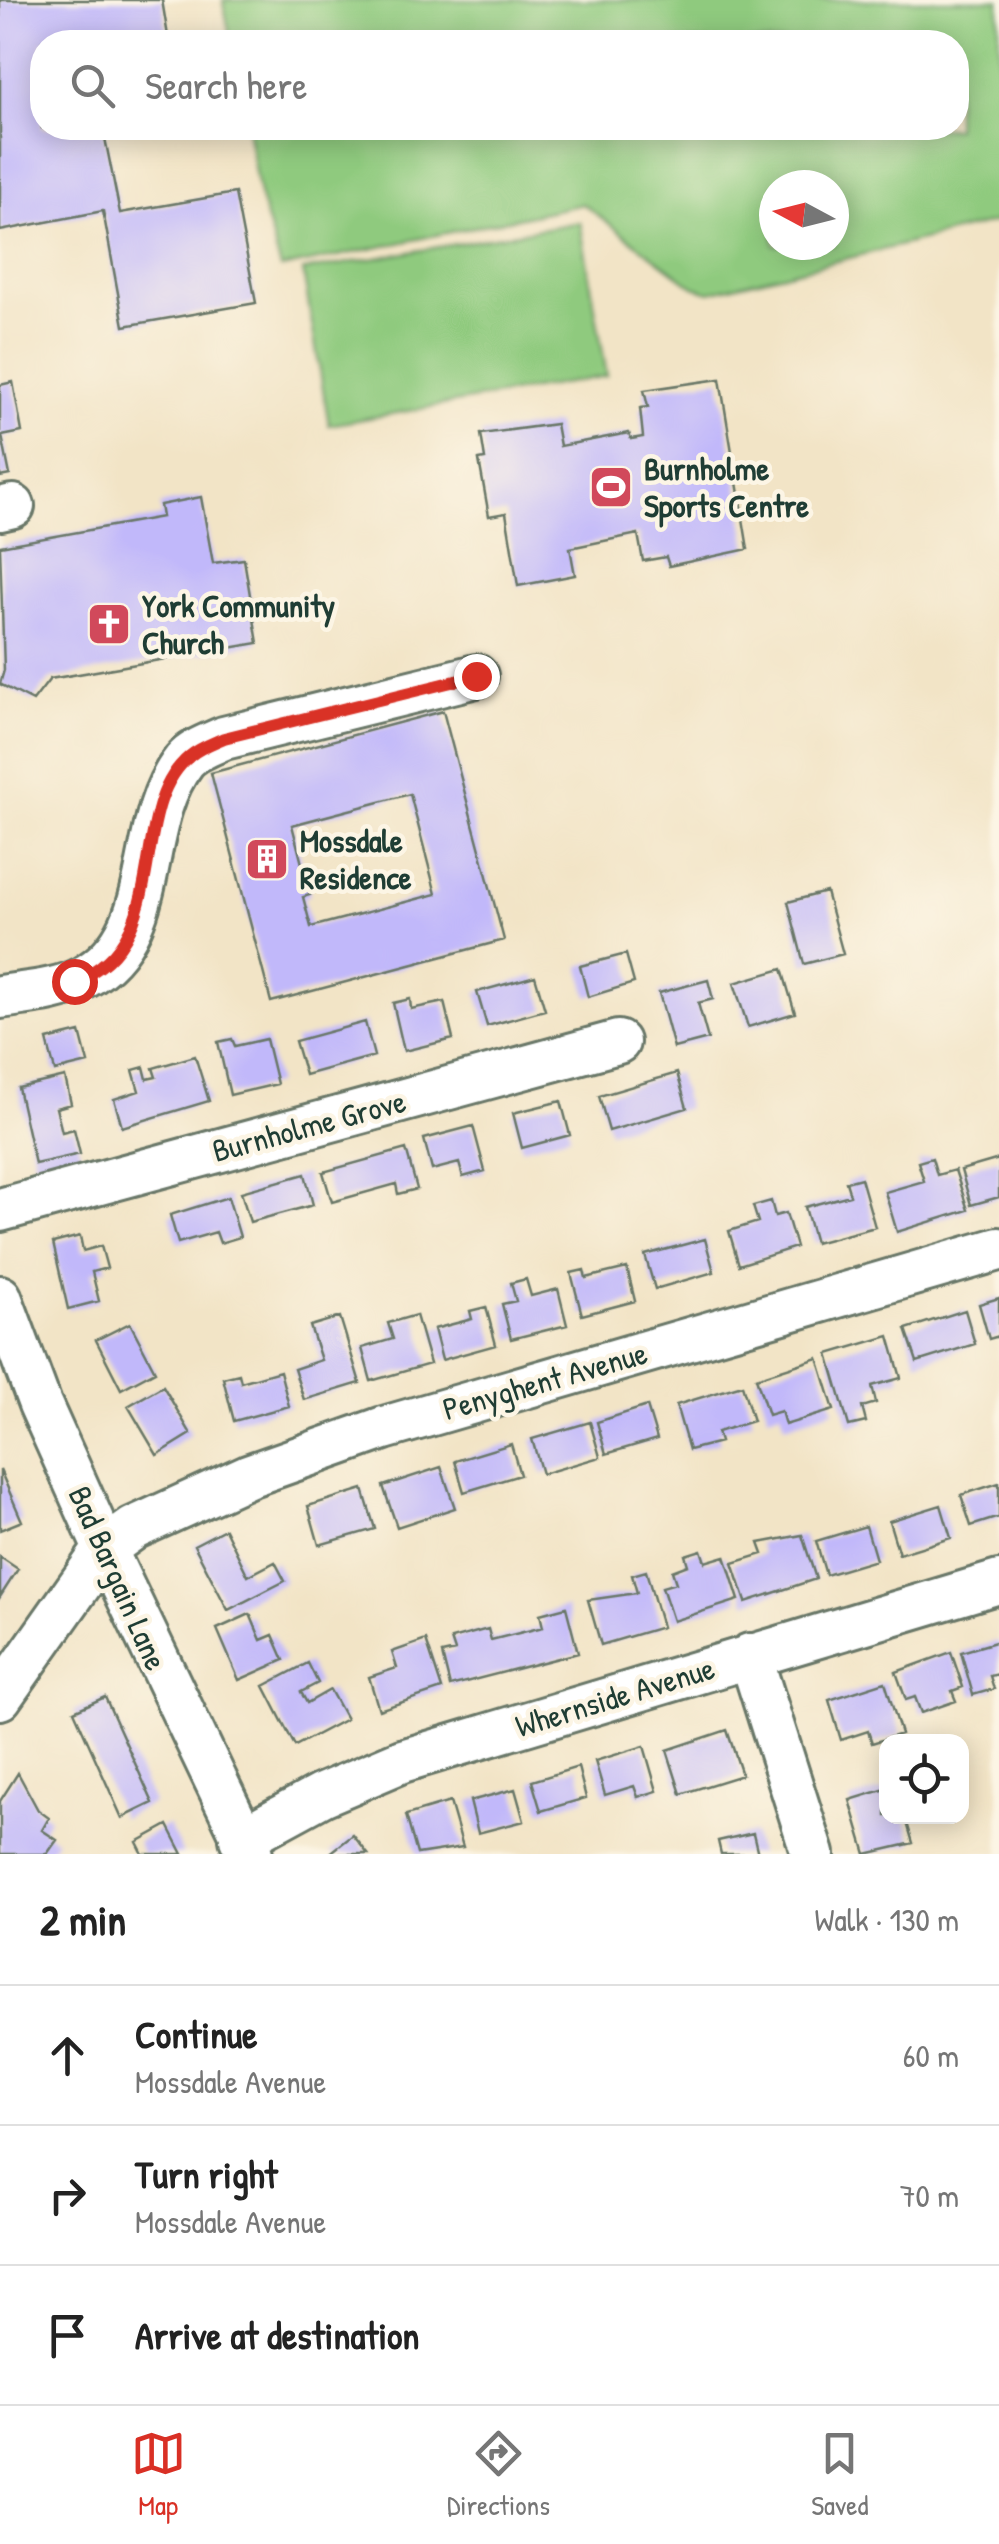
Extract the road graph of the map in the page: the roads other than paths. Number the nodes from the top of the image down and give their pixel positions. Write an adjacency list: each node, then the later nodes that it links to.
1 (476, 676): 2 (street)
2 (0, 997)
3 (618, 1042): 4 (street, Burnholme Grove)
4 (0, 1210)
5 (999, 1249): 7 (street, Penyghent Avenue)
6 (0, 1297): 7 (street, Bad Bargain Lane)
7 (104, 1548): 10 (street); 11 (street, Bad Bargain Lane)
8 (999, 1582): 9 (street, Whernside Avenue)
9 (750, 1656): 11 (street, Whernside Avenue); 12 (street)
10 (0, 1698)
11 (246, 1847)
12 (813, 1854)

